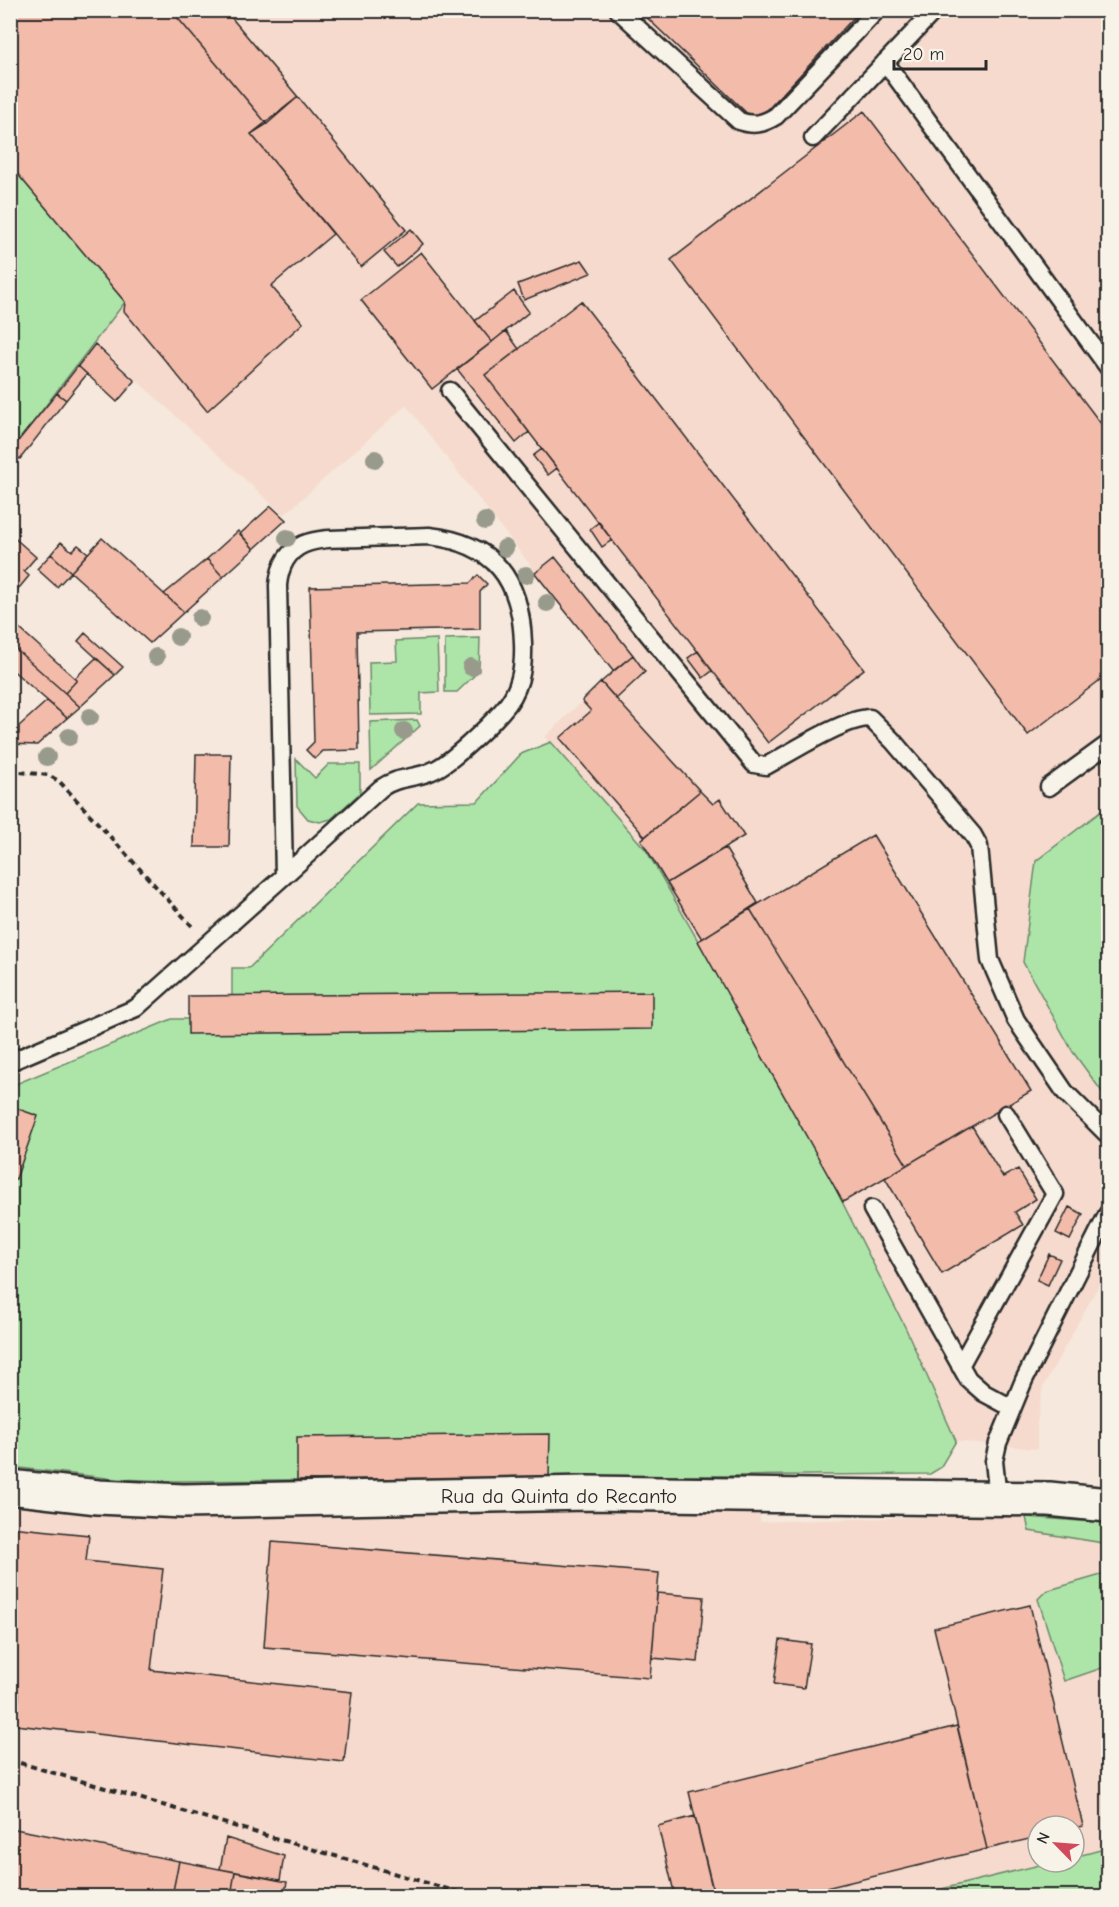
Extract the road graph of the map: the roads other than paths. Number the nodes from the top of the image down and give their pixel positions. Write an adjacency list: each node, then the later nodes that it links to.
1 (618, 10): 2 (lane)
2 (877, 10)
3 (934, 10): 4 (lane)
4 (885, 62): 5 (lane); 6 (lane)
5 (813, 138)
6 (1108, 368)
7 (450, 392): 13 (lane)
8 (1108, 744): 9 (lane)
9 (1049, 787)
10 (284, 876): 10 (lane); 11 (lane)
11 (10, 1062)
12 (1006, 1114): 16 (lane)
13 (1108, 1135)
14 (872, 1209): 16 (lane)
15 (1108, 1213): 17 (lane)
16 (960, 1366): 17 (lane)
17 (1012, 1408): 19 (lane)
18 (10, 1487): 19 (street, Rua da Quinta do Recanto)
19 (998, 1498): 20 (street, Rua da Quinta do Recanto)
20 (1108, 1505)

